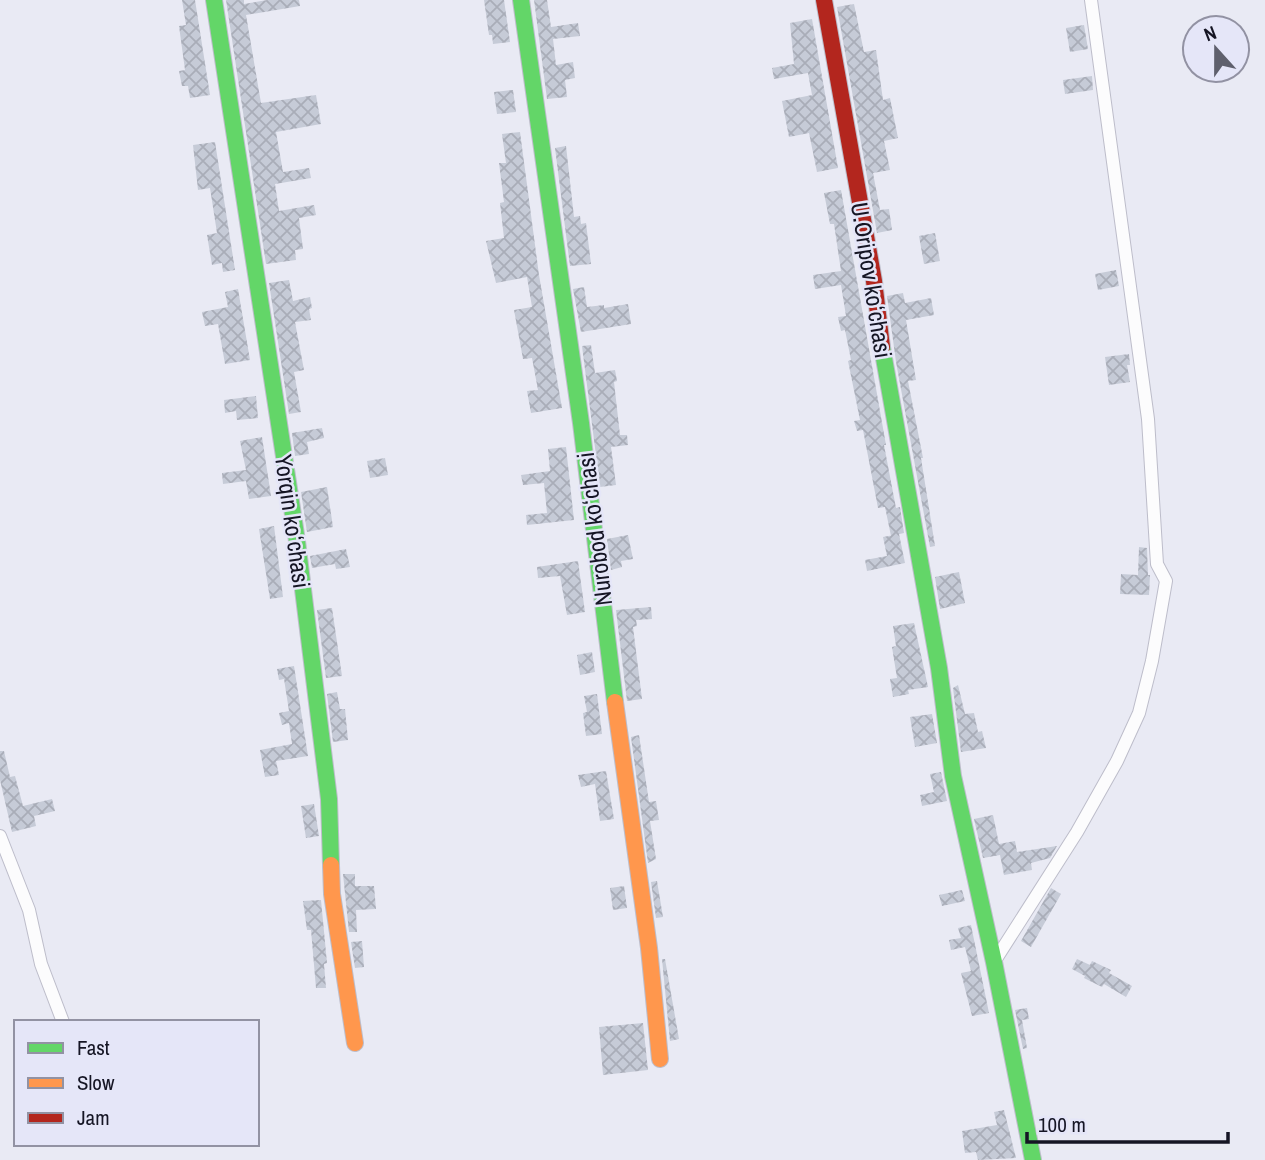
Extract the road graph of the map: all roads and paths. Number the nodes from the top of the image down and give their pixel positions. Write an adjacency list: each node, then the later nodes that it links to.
1 (214, 0): 8 (street, Yorqin koʻchasi)
2 (521, 0): 9 (street, Nurobod koʻchasi)
3 (824, 0): 6 (street, U.Oripov koʻchasi)
4 (1091, 0): 6 (street)
5 (0, 836): 7 (street)
6 (993, 962): 10 (street, U.Oripov koʻchasi)
7 (62, 1020)
8 (355, 1043)
9 (660, 1059)
10 (1033, 1160)

